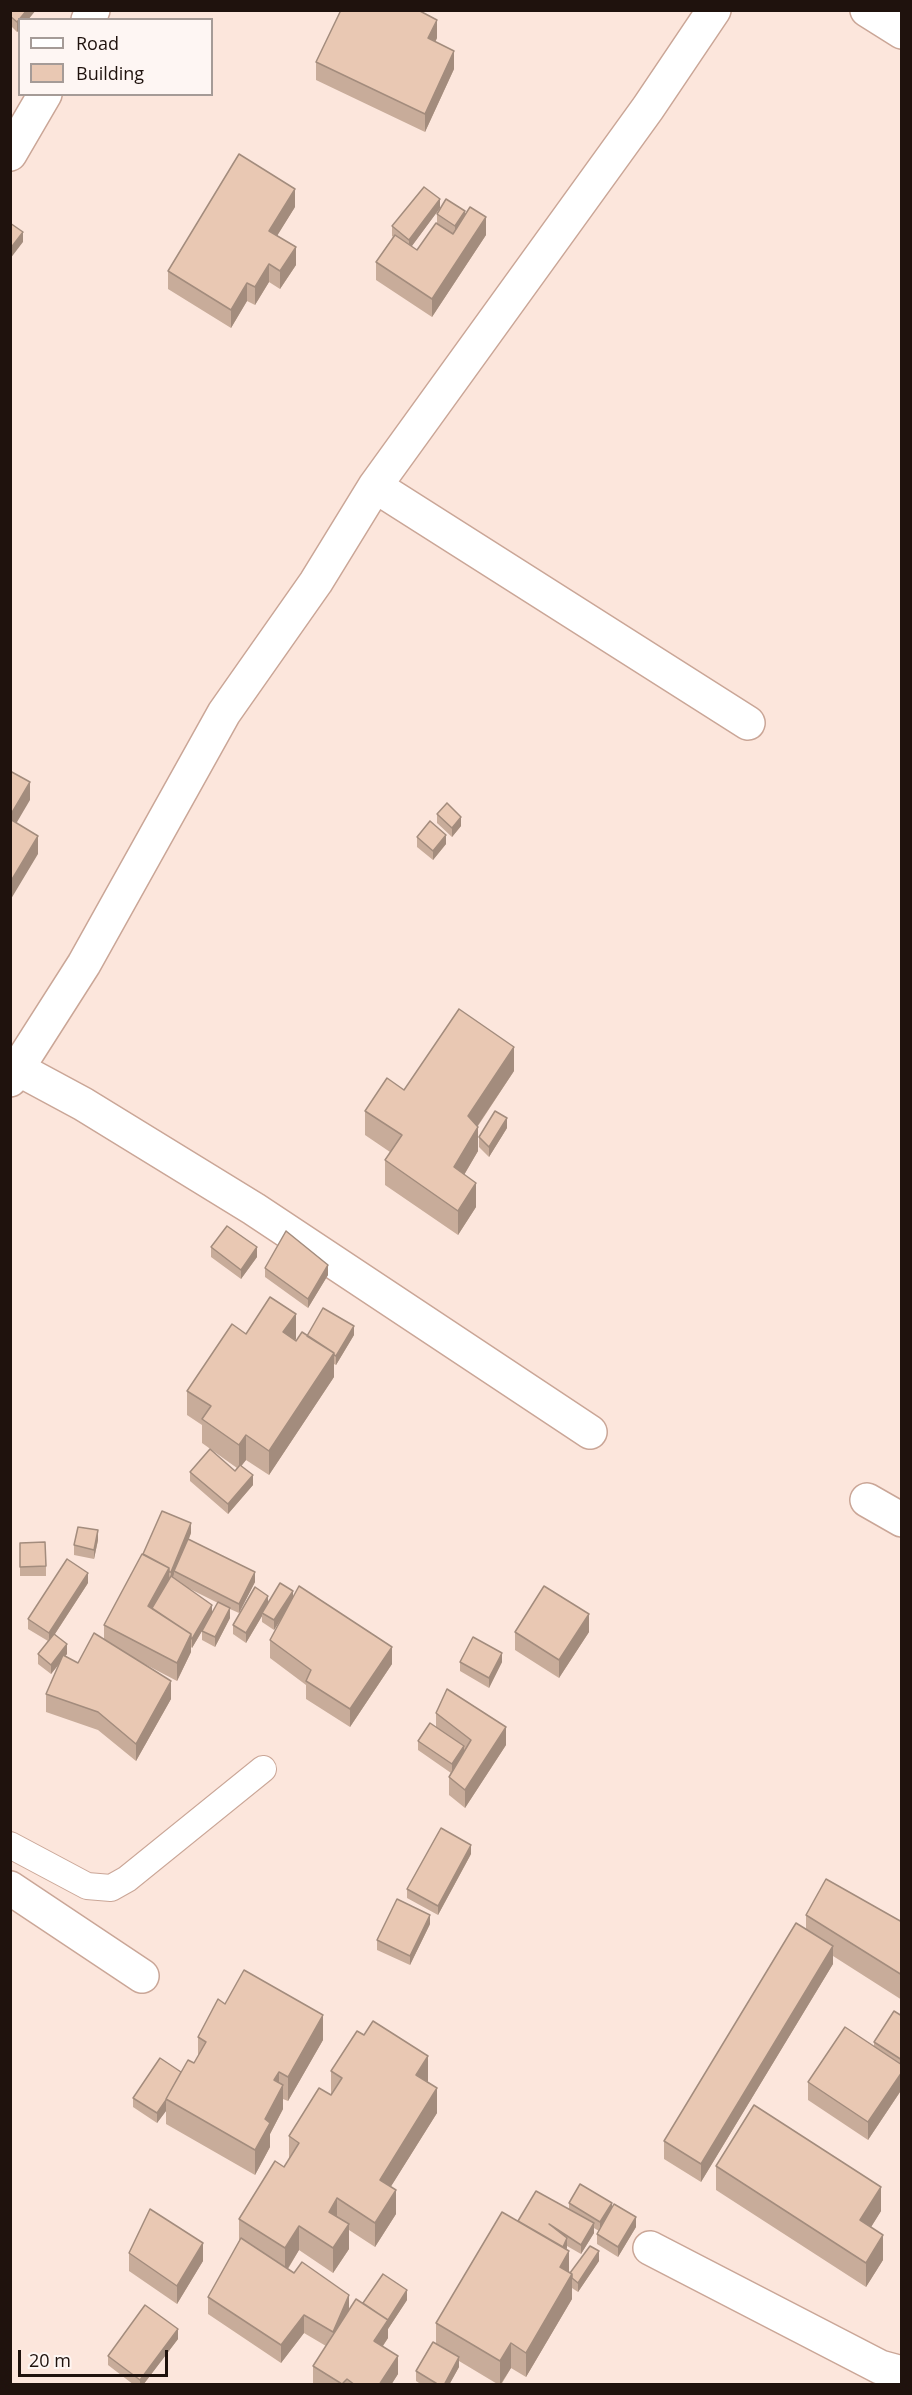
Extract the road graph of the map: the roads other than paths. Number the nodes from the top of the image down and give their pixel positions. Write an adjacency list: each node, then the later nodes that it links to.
1 (714, 10): 6 (street)
2 (867, 10): 3 (street)
3 (902, 32)
4 (44, 96): 5 (street)
5 (10, 154)
6 (375, 486): 7 (street); 8 (street)
7 (748, 723)
8 (14, 1074): 9 (street)
9 (590, 1432)
10 (867, 1500): 11 (street)
11 (902, 1520)
12 (263, 1769): 13 (lane)
13 (10, 1845)
14 (10, 1888): 15 (street)
15 (142, 1976)
16 (650, 2248): 17 (street)
17 (902, 2373)

